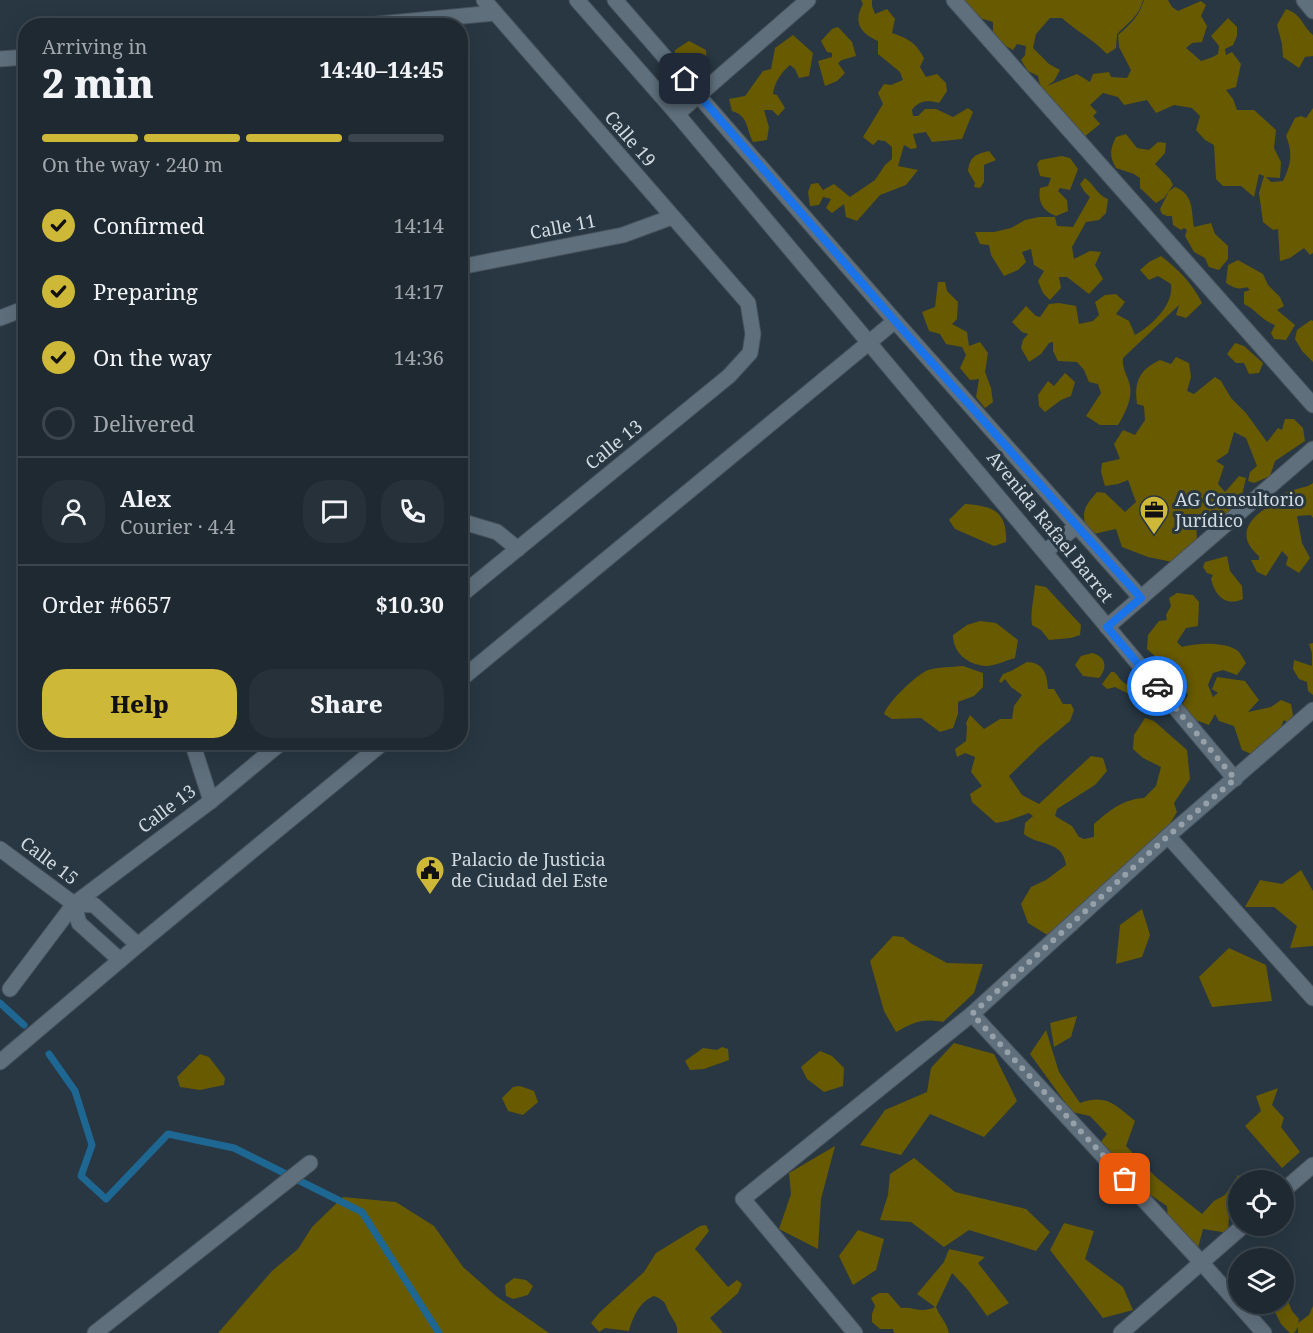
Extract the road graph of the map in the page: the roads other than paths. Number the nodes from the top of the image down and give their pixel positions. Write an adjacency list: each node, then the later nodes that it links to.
1 (484, 0): 8 (street, Calle 19)
2 (577, 0): 13 (street, Avenida Rafael Barret)
3 (615, 0): 12 (street, Avenida Rafael Barret)
4 (808, 0): 12 (street)
5 (954, 0): 21 (street)
6 (1304, 0): 7 (street)
7 (1313, 11)
8 (495, 13): 9 (street); 14 (street, Calle 19)
9 (442, 18)
10 (18, 58): 11 (street)
11 (0, 59)
12 (699, 94): 13 (street); 19 (street, Avenida Rafael Barret)
13 (677, 114): 20 (street, Avenida Rafael Barret)
14 (672, 217): 15 (street, Calle 11); 16 (street, Calle 19)
15 (468, 265)
16 (748, 303): 25 (street, Calle 13)
17 (18, 311): 18 (street)
18 (0, 318)
19 (895, 321): 20 (street); 24 (street, Avenida Rafael Barret)
20 (870, 342): 26 (street, Avenida Rafael Barret); 30 (street)
21 (1313, 405)
22 (1313, 449): 28 (street)
23 (468, 523): 25 (street)
24 (1077, 526): 26 (street); 28 (street, Avenida Rafael Barret)
25 (518, 549): 27 (street, Calle 13)
26 (1046, 551): 29 (street, Avenida Rafael Barret)
27 (468, 590)
28 (1141, 598): 29 (street)
29 (1107, 627): 35 (street, Avenida Rafael Barret)
30 (468, 673)
31 (1313, 710): 35 (street)
32 (195, 750): 36 (street)
33 (272, 750): 36 (street, Calle 13)
34 (374, 750): 40 (street)
35 (1235, 779): 37 (street)
36 (211, 801): 39 (street, Calle 13)
37 (1168, 836): 43 (street); 44 (street)
38 (0, 849): 39 (street, Calle 15)
39 (74, 904): 40 (street); 41 (street); 42 (street, Calle 13)
40 (138, 945): 41 (street)
41 (120, 960): 45 (street)
42 (10, 989)
43 (1313, 998)
44 (972, 1014): 50 (street); 52 (street)
45 (0, 1062)
46 (310, 1163): 51 (street)
47 (1313, 1165): 48 (street)
48 (1294, 1181)
49 (1231, 1236): 50 (street)
50 (1201, 1262): 53 (street); 54 (street)
51 (95, 1333)
52 (855, 1333)
53 (1121, 1333)
54 (1264, 1333)

